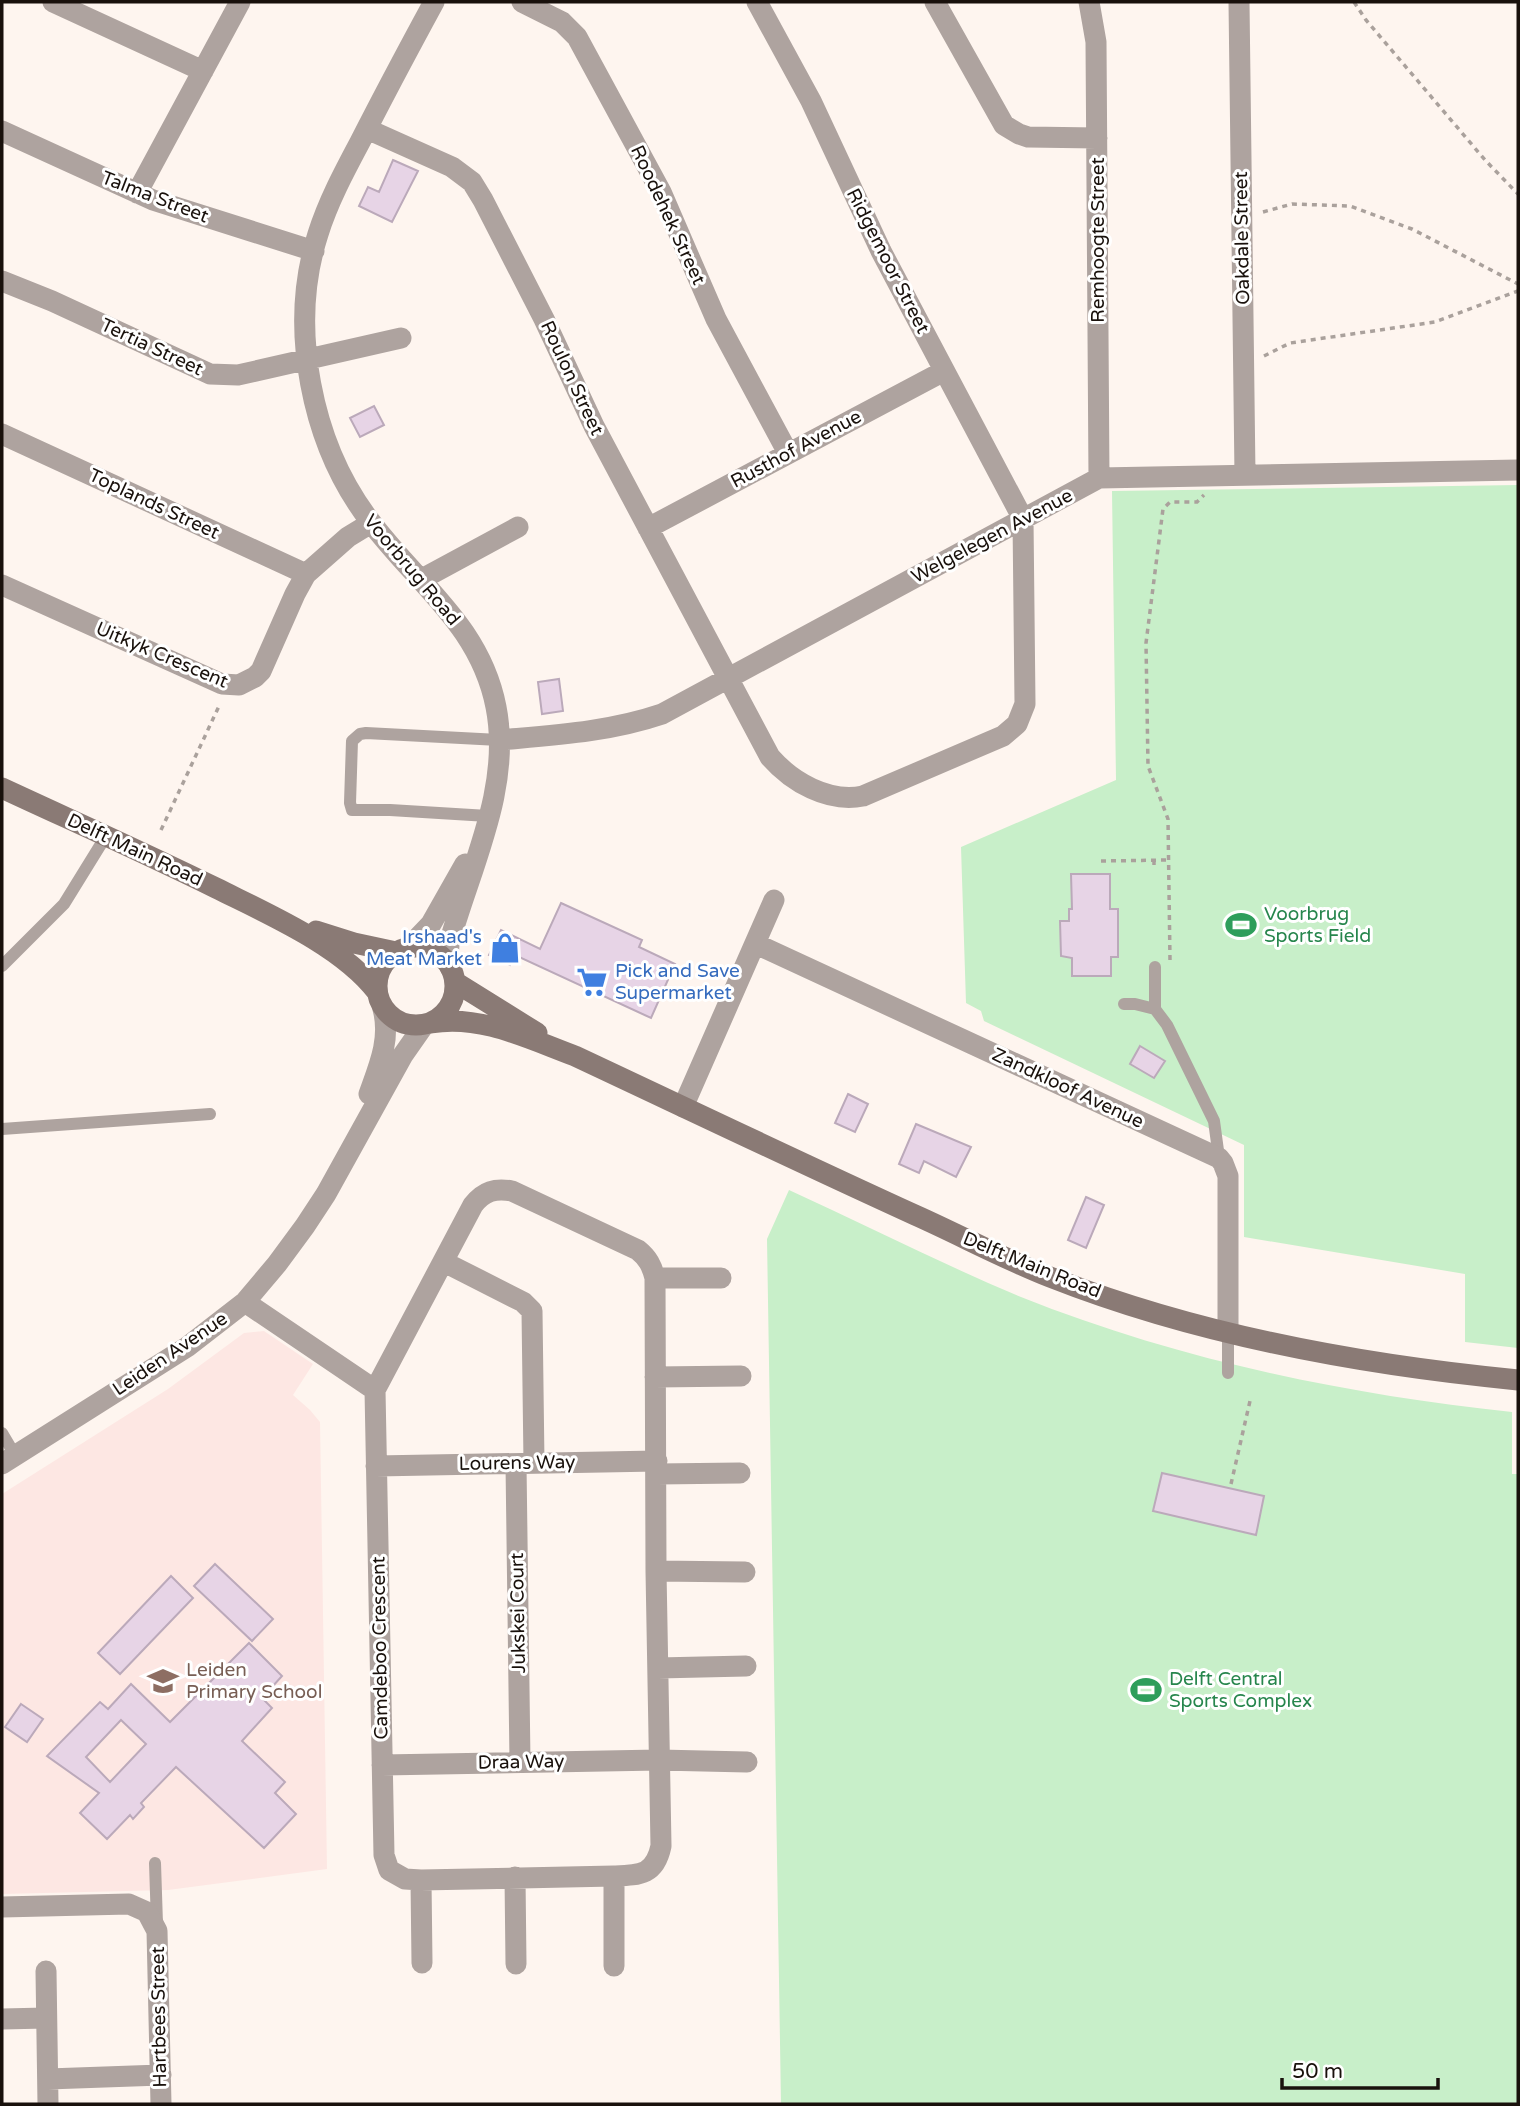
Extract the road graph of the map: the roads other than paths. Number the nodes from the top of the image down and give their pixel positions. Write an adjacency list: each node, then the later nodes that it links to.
1 (53, 2): 9 (street)
2 (240, 2): 9 (street)
3 (435, 2): 10 (street, Voorbrug Road)
4 (522, 2): 20 (street, Roodehek Street)
5 (757, 2): 18 (street, Ridgemoor Street)
6 (935, 2): 12 (street)
7 (1089, 2): 12 (street, Remhoogte Street)
8 (1239, 2): 22 (street, Oakdale Street)
9 (203, 71): 13 (street)
10 (367, 129): 14 (street, Voorbrug Road); 27 (street, Roulon Street)
11 (2, 131): 13 (street, Talma Street)
12 (1097, 138): 23 (street, Remhoogte Street)
13 (137, 193): 14 (street, Talma Street)
14 (314, 251): 17 (street, Voorbrug Road)
15 (2, 281): 17 (street, Tertia Street)
16 (401, 338): 17 (street, Tertia Street)
17 (308, 359): 25 (street, Voorbrug Road)
18 (944, 371): 20 (street, Rusthof Avenue); 24 (street, Ridgemoor Street)
19 (2, 434): 28 (street, Toplands Street)
20 (788, 453): 27 (street, Rusthof Avenue)
21 (1518, 470): 22 (street, Welgelegen Avenue)
22 (1245, 474): 23 (street, Welgelegen Avenue)
23 (1099, 478): 24 (street, Welgelegen Avenue)
24 (1023, 519): 31 (street, Welgelegen Avenue); 31 (street, Roulon Street)
25 (371, 523): 28 (street, Uitkyk Crescent); 29 (street, Voorbrug Road)
26 (518, 527): 29 (street)
27 (648, 528): 31 (street, Roulon Street)
28 (306, 574): 30 (street, Uitkyk Crescent)
29 (422, 579): 32 (street, Voorbrug Road)
30 (2, 585)
31 (729, 679): 32 (street, Welgelegen Avenue)
32 (499, 740): 34 (street, Voorbrug Road); 34 (lane)
33 (2, 788): 35 (street, Delft Main Road)
34 (486, 824): 39 (street, Voorbrug Road); 42 (street, Voorbrug Road)
35 (106, 836): 37 (street, Delft Main Road); 40 (lane)
36 (774, 900): 38 (street)
37 (268, 913): 39 (street, Delft Main Road); 43 (street, Delft Main Road)
38 (757, 944): 48 (street); 52 (street, Zandkloof Avenue)
39 (403, 950): 42 (street); 43 (street)
40 (2, 966)
41 (1155, 970): 45 (lane)
42 (453, 976): 46 (street); 47 (street, Delft Main Road)
43 (380, 1000): 46 (street); 51 (street, Leiden Avenue)
44 (1124, 1004): 45 (lane)
45 (1155, 1009): 52 (lane)
46 (427, 1024): 47 (street, Delft Main Road); 51 (street, Leiden Avenue)
47 (575, 1056): 48 (street, Delft Main Road)
48 (683, 1107): 57 (street, Delft Main Road)
49 (210, 1114): 50 (lane)
50 (2, 1129)
51 (352, 1143): 56 (street, Leiden Avenue)
52 (1219, 1158): 57 (street)
53 (444, 1262): 55 (street, Camdeboo Crescent); 62 (street, Camdeboo Crescent); 65 (street, Jukskei Court)
54 (721, 1278): 55 (street)
55 (655, 1279): 60 (street, Camdeboo Crescent)
56 (245, 1302): 62 (street); 64 (street, Leiden Avenue)
57 (1228, 1333): 58 (lane); 61 (street, Delft Main Road)
58 (1228, 1373)
59 (741, 1376): 60 (street)
60 (655, 1377): 67 (street, Camdeboo Crescent)
61 (1518, 1380)
62 (375, 1390): 66 (street, Camdeboo Crescent)
63 (2, 1433): 64 (lane)
64 (8, 1459)
65 (525, 1464): 66 (street, Lourens Way); 67 (street, Lourens Way); 74 (street, Jukskei Court)
66 (376, 1466): 76 (street, Camdeboo Crescent)
67 (657, 1467): 68 (street); 69 (street, Camdeboo Crescent)
68 (740, 1473)
69 (656, 1571): 70 (street); 72 (street, Camdeboo Crescent)
70 (745, 1572)
71 (746, 1666): 72 (street)
72 (658, 1668): 73 (street, Camdeboo Crescent)
73 (659, 1760): 74 (street, Draa Way); 75 (street); 78 (street, Camdeboo Crescent)
74 (520, 1762): 76 (street, Draa Way)
75 (747, 1762)
76 (382, 1765): 80 (street, Camdeboo Crescent)
77 (155, 1863): 82 (lane)
78 (614, 1876): 79 (street, Camdeboo Crescent); 85 (street)
79 (515, 1877): 80 (street, Camdeboo Crescent); 84 (street)
80 (421, 1880): 83 (street)
81 (2, 1907): 82 (street, Hartbees Street)
82 (157, 1931): 89 (street, Hartbees Street)
83 (422, 1963)
84 (516, 1964)
85 (614, 1966)
86 (46, 1971): 87 (street)
87 (46, 2018): 88 (street); 90 (street)
88 (2, 2019)
89 (160, 2075): 90 (street); 92 (street, Hartbees Street)
90 (48, 2079): 91 (street)
91 (48, 2104)
92 (161, 2104)

